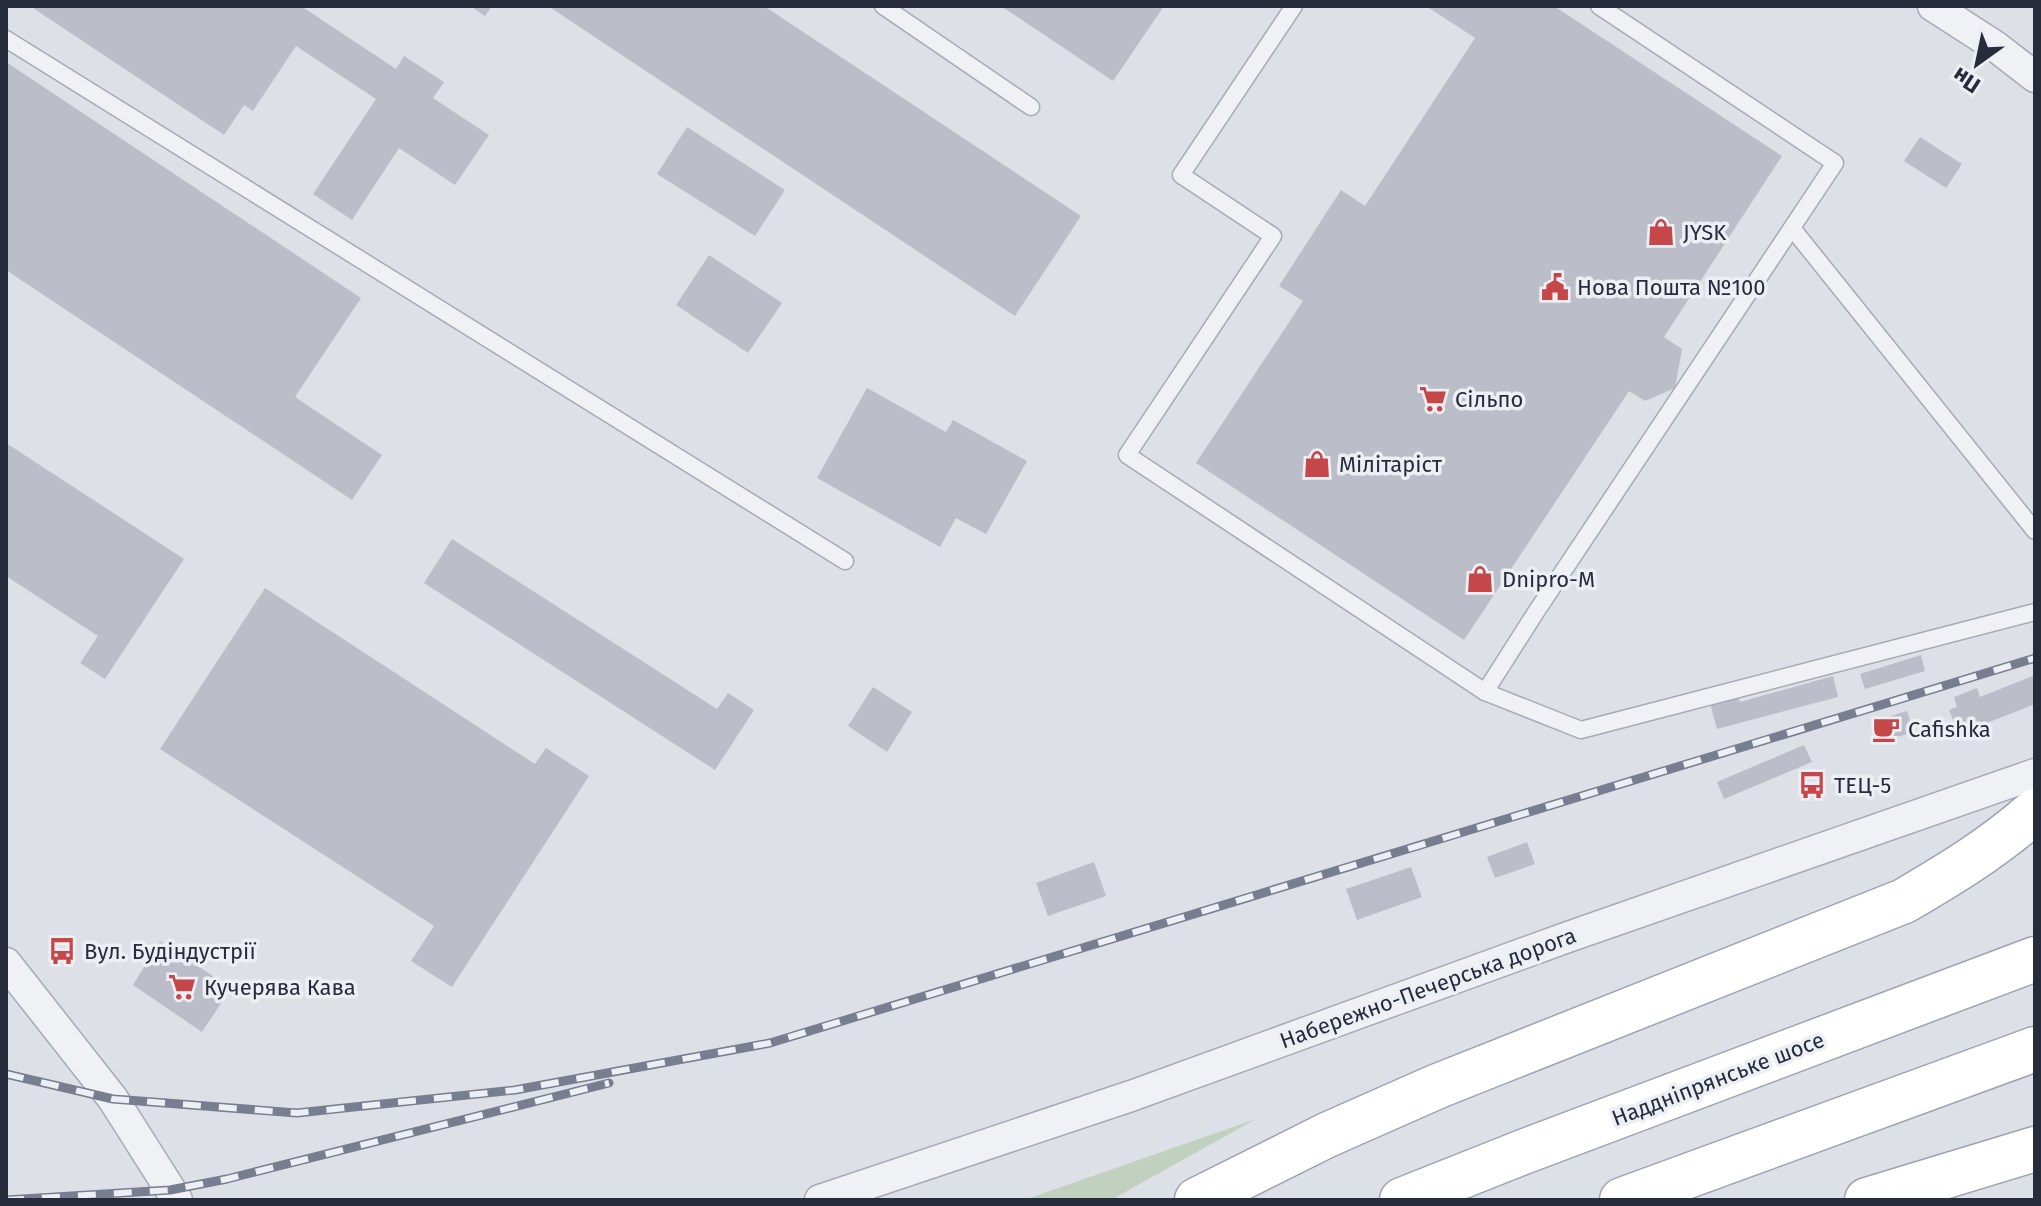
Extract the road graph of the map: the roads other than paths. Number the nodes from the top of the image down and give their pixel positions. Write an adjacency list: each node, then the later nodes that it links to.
1 (883, 6): 7 (lane)
2 (1294, 6): 12 (lane)
3 (1599, 6): 8 (lane)
4 (1933, 6): 6 (street)
5 (6, 39): 10 (lane)
6 (2035, 77)
7 (1031, 107)
8 (1792, 228): 9 (lane); 12 (lane)
9 (2035, 531)
10 (845, 561)
11 (2035, 612): 12 (lane)
12 (1485, 692)
13 (2035, 774): 20 (street, Набережно-Печерська дорога)
14 (2035, 811): 21 (main road)
15 (2035, 959): 22 (main road, Наддніпрянське шосе)
16 (6, 963): 19 (street)
17 (2035, 1049): 23 (main road)
18 (2035, 1149): 24 (main road)
19 (177, 1200)
20 (820, 1200)
21 (1197, 1200)
22 (1402, 1200)
23 (1622, 1200)
24 (1867, 1200)

